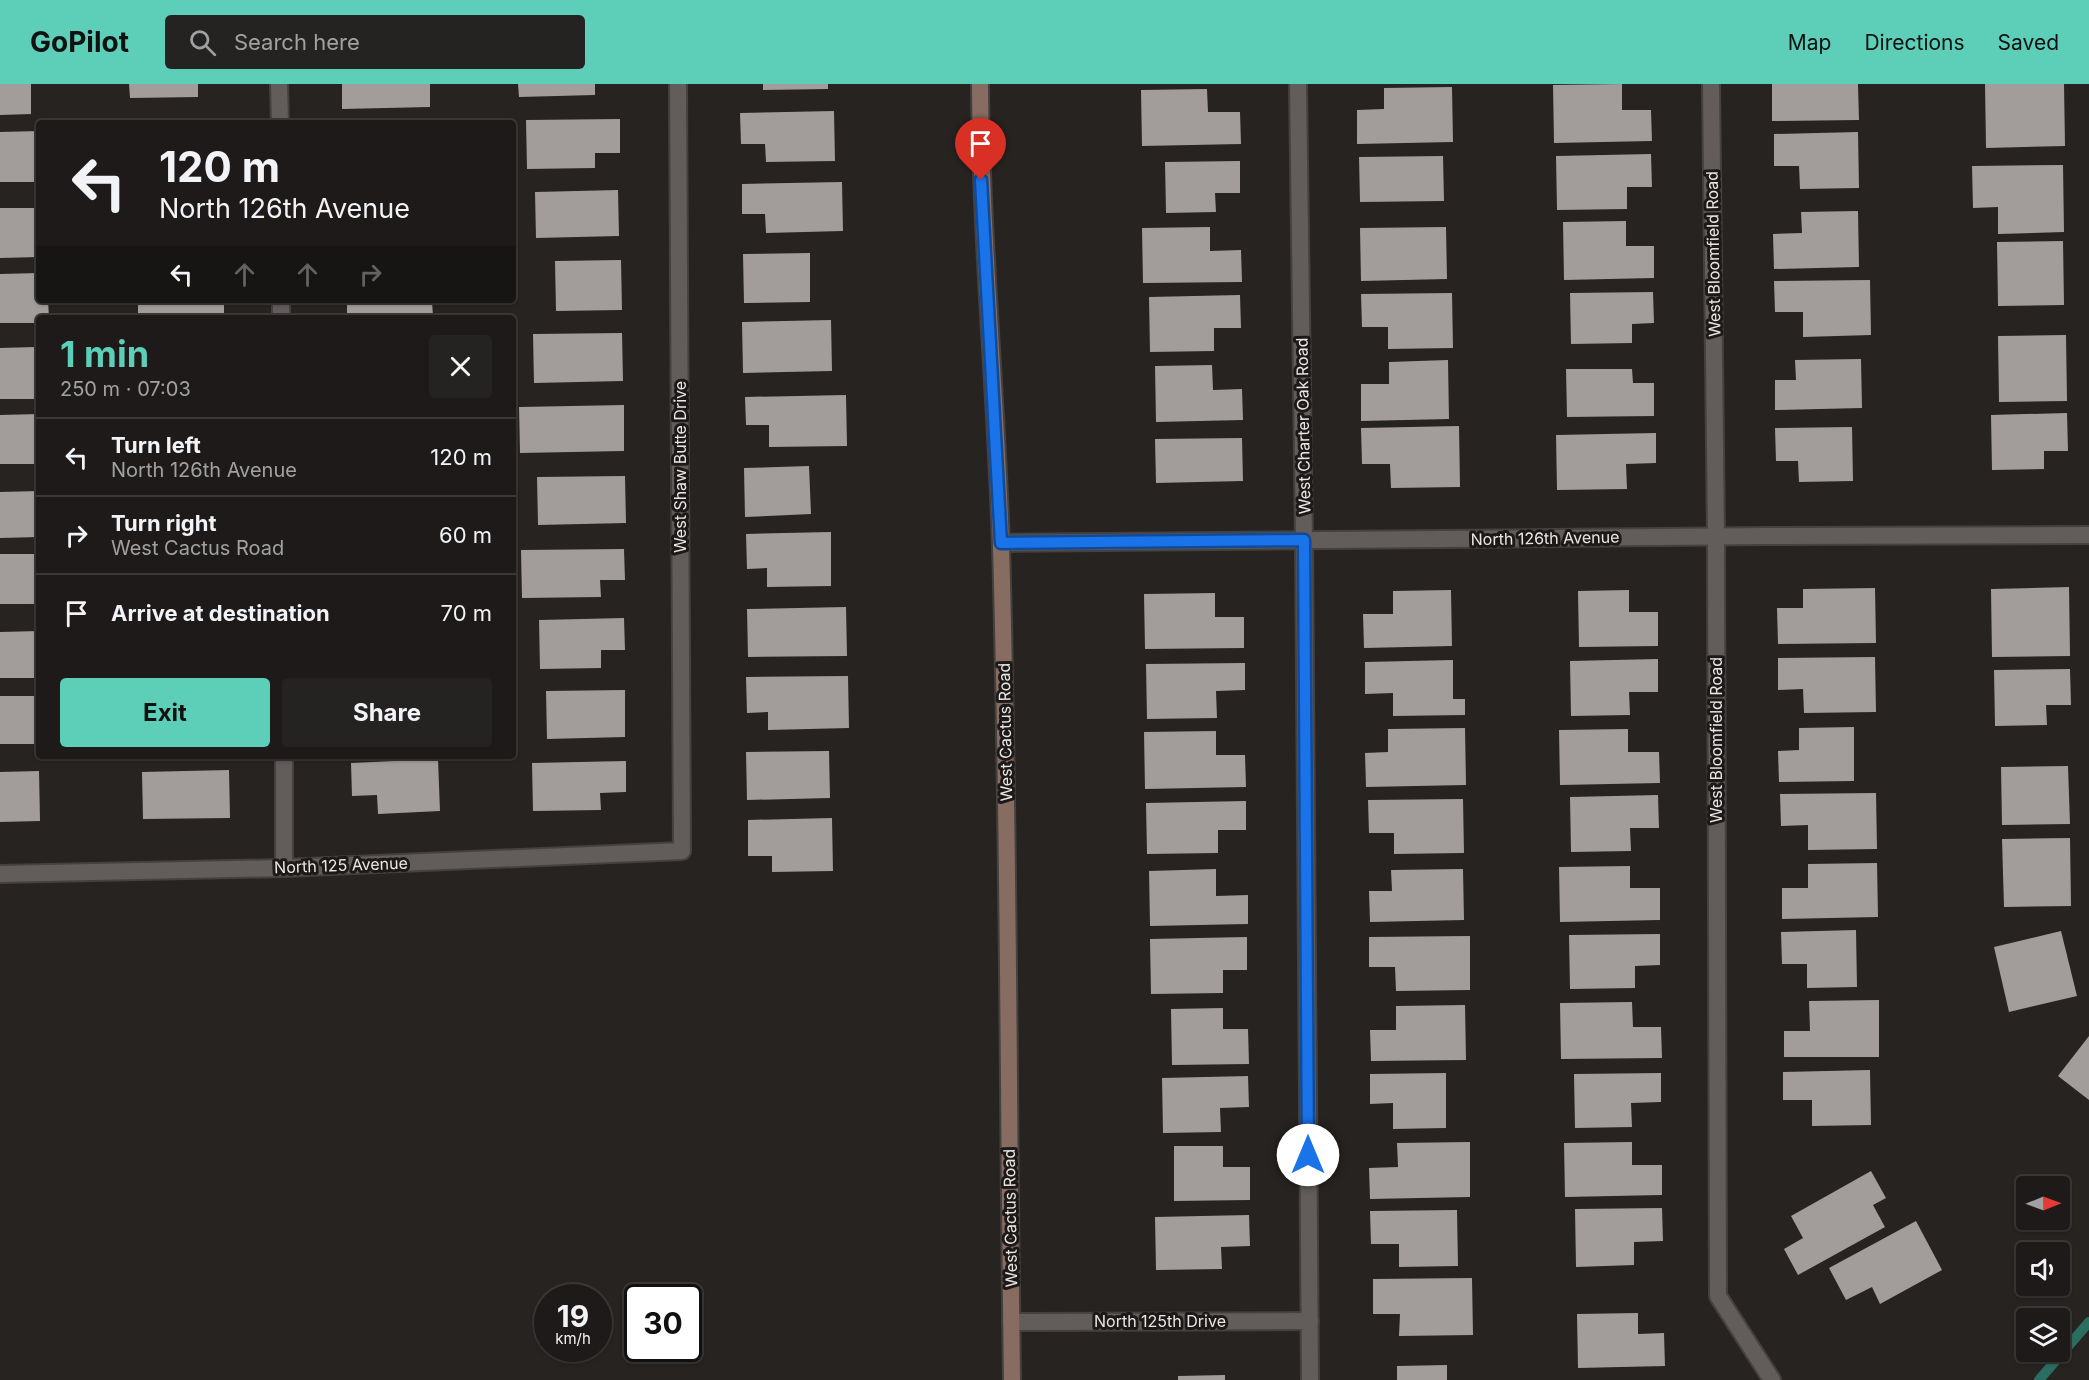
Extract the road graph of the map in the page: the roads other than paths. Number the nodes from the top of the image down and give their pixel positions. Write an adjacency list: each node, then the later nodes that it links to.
1 (279, 84): 6 (street)
2 (678, 84): 12 (street, West Shaw Butte Drive)
3 (980, 84): 10 (main road, West Cactus Road)
4 (1298, 84): 9 (street, West Charter Oak Road)
5 (1711, 84): 8 (street, West Bloomfield Road)
6 (279, 120)
7 (2089, 535): 8 (street, North 126th Avenue)
8 (1716, 537): 9 (street, North 126th Avenue); 19 (street, West Bloomfield Road)
9 (1304, 540): 10 (street, North 126th Avenue); 15 (street, West Charter Oak Road)
10 (1001, 543): 16 (main road, West Cactus Road)
11 (284, 759): 13 (street)
12 (682, 851): 13 (street, North 125 Avenue)
13 (284, 868): 14 (street, North 125 Avenue)
14 (0, 874)
15 (1310, 1320): 16 (street, North 125th Drive); 18 (street, West Charter Oak Road)
16 (1011, 1322): 17 (main road, West Cactus Road)
17 (1012, 1380)
18 (1310, 1380)
19 (1772, 1380)

